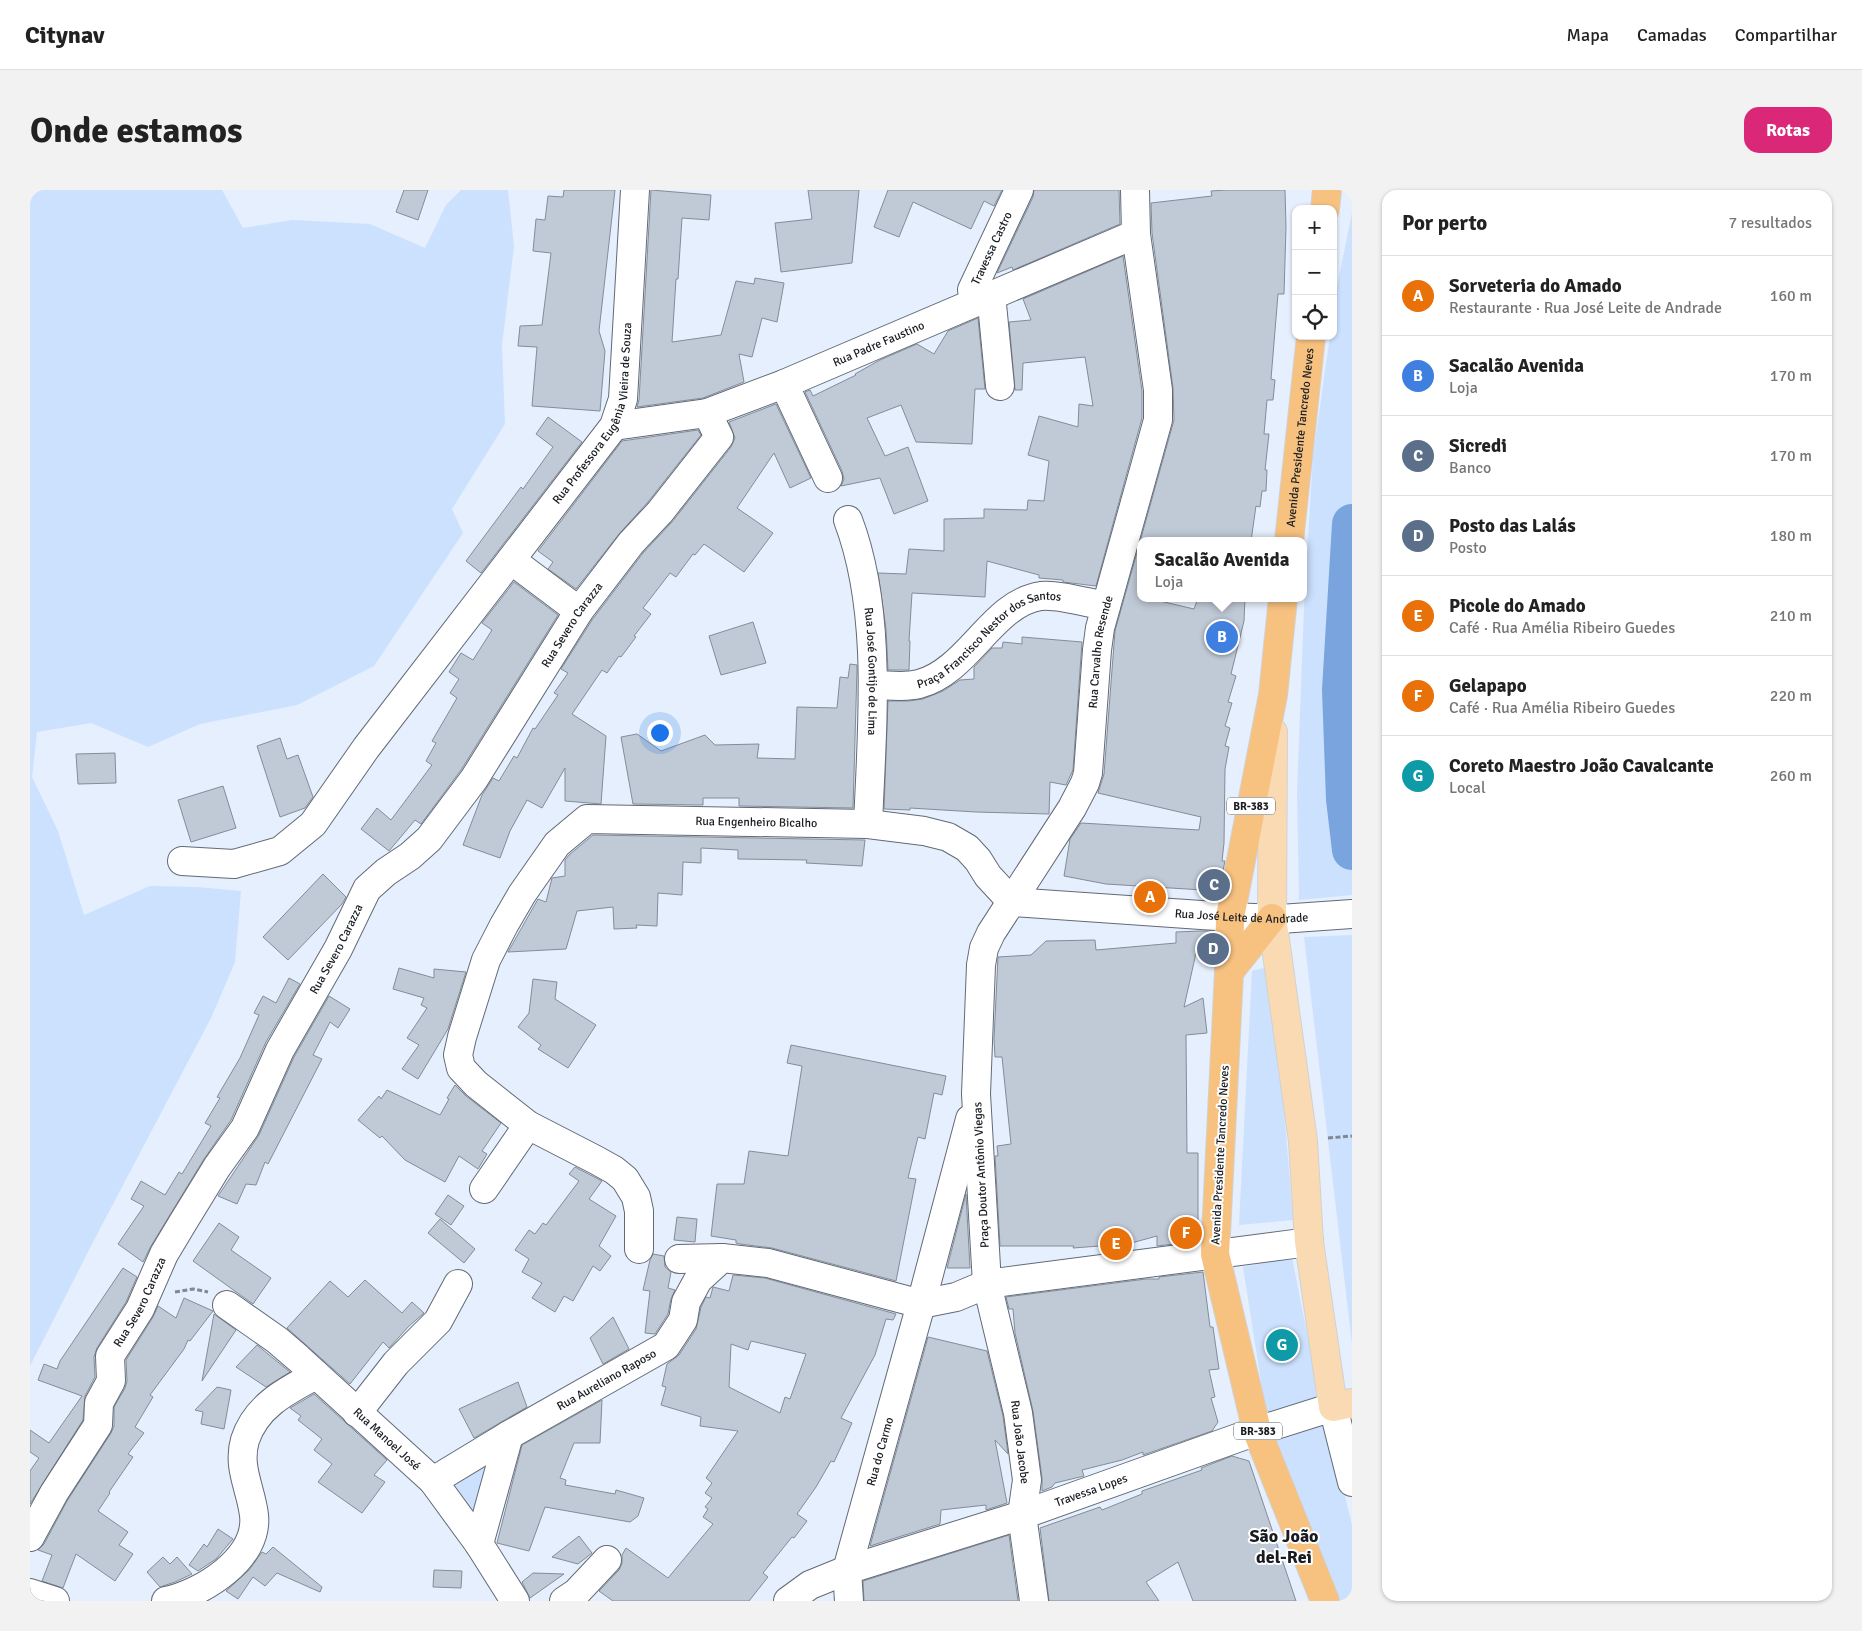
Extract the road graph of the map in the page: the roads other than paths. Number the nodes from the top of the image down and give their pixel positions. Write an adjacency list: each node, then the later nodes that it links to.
1 (635, 190): 12 (street, Rua Professora Eugênia Vieira de Souza)
2 (1019, 190): 7 (street, Travessa Castro)
3 (1135, 190): 6 (street, Rua Carvalho Resende)
4 (1327, 190): 5 (highway)
5 (1325, 205)
6 (1136, 234): 7 (street, Rua Padre Faustino); 18 (street, Rua Carvalho Resende)
7 (991, 294): 9 (street, Rua Padre Faustino); 10 (street)
8 (1311, 340): 15 (highway, Avenida Presidente Tancredo Neves)
9 (784, 384): 11 (street, Rua Padre Faustino); 13 (street)
10 (1000, 386)
11 (707, 413): 12 (street, Rua Padre Faustino); 19 (street, Rua Severo Carazza)
12 (614, 426): 16 (street, Rua Professora Eugênia Vieira de Souza)
13 (828, 478)
14 (848, 520): 20 (street, Rua José Gontijo de Lima)
15 (1289, 537)
16 (511, 560): 19 (street); 23 (street, Rua Professora Eugênia Vieira de Souza)
17 (1283, 602): 21 (highway, Avenida Presidente Tancredo Neves / BR-383)
18 (1106, 606): 20 (street, Praça Francisco Nestor dos Santos); 24 (street, Rua Carvalho Resende)
19 (579, 611): 49 (street, Rua Severo Carazza)
20 (874, 685): 22 (street, Rua José Gontijo de Lima)
21 (1273, 695): 26 (highway, Avenida Presidente Tancredo Neves / BR-383); 27 (main road, Avenida Presidente Tancredo Neves)
22 (868, 824): 24 (street, Rua Engenheiro Bicalho); 30 (street, Rua Engenheiro Bicalho)
23 (182, 861)
24 (1012, 902): 26 (street, Rua José Leite de Andrade); 29 (street, Rua Carvalho Resende)
25 (1352, 914): 27 (street, Rua José Leite de Andrade)
26 (1230, 918): 27 (street, Rua José Leite de Andrade); 28 (highway, Avenida Presidente Tancredo Neves / BR-383)
27 (1276, 919): 28 (highway); 32 (main road, Avenida Presidente Tancredo Neves)
28 (1228, 972): 34 (highway, Avenida Presidente Tancredo Neves / BR-383)
29 (976, 1094): 38 (street, Praça Doutor Antônio Viegas); 39 (street, Praça Doutor Antônio Viegas)
30 (528, 1125): 31 (street); 33 (street)
31 (484, 1190)
32 (1309, 1242): 34 (street); 42 (main road, Avenida Presidente Tancredo Neves)
33 (639, 1249)
34 (1215, 1254): 38 (street); 44 (highway, Avenida Presidente Tancredo Neves / BR-383)
35 (722, 1258): 36 (street); 39 (street); 45 (street, Rua Aureliano Raposo)
36 (679, 1259)
37 (458, 1284): 43 (street)
38 (987, 1284): 39 (street); 48 (street, Rua João Jacobe)
39 (921, 1304): 52 (street, Rua do Carmo)
40 (227, 1305): 41 (street, Rua Manoel José)
41 (316, 1375): 43 (street, Rua Manoel José); 56 (street)
42 (1345, 1405): 44 (street, Travessa Lopes); 47 (street, Avenida Presidente Tancredo Neves)
43 (357, 1413): 46 (street, Rua Manoel José)
44 (1257, 1430): 48 (street, Travessa Lopes); 62 (highway, Avenida Presidente Tancredo Neves / BR-383)
45 (509, 1435): 46 (street, Rua Aureliano Raposo); 50 (street)
46 (433, 1481): 50 (street, Rua Manoel José)
47 (1352, 1482)
48 (1022, 1515): 52 (street, Travessa Lopes); 61 (street, Rua João Jacobe)
49 (30, 1536)
50 (479, 1544): 57 (street, Rua Manoel José)
51 (607, 1560): 58 (street)
52 (848, 1570): 54 (street, Travessa Lopes); 60 (street, Rua do Carmo)
53 (30, 1593): 55 (street)
54 (807, 1593): 59 (street, Travessa Lopes)
55 (55, 1601)
56 (170, 1601)
57 (515, 1601)
58 (564, 1601)
59 (788, 1601)
60 (849, 1601)
61 (1034, 1601)
62 (1325, 1601)

